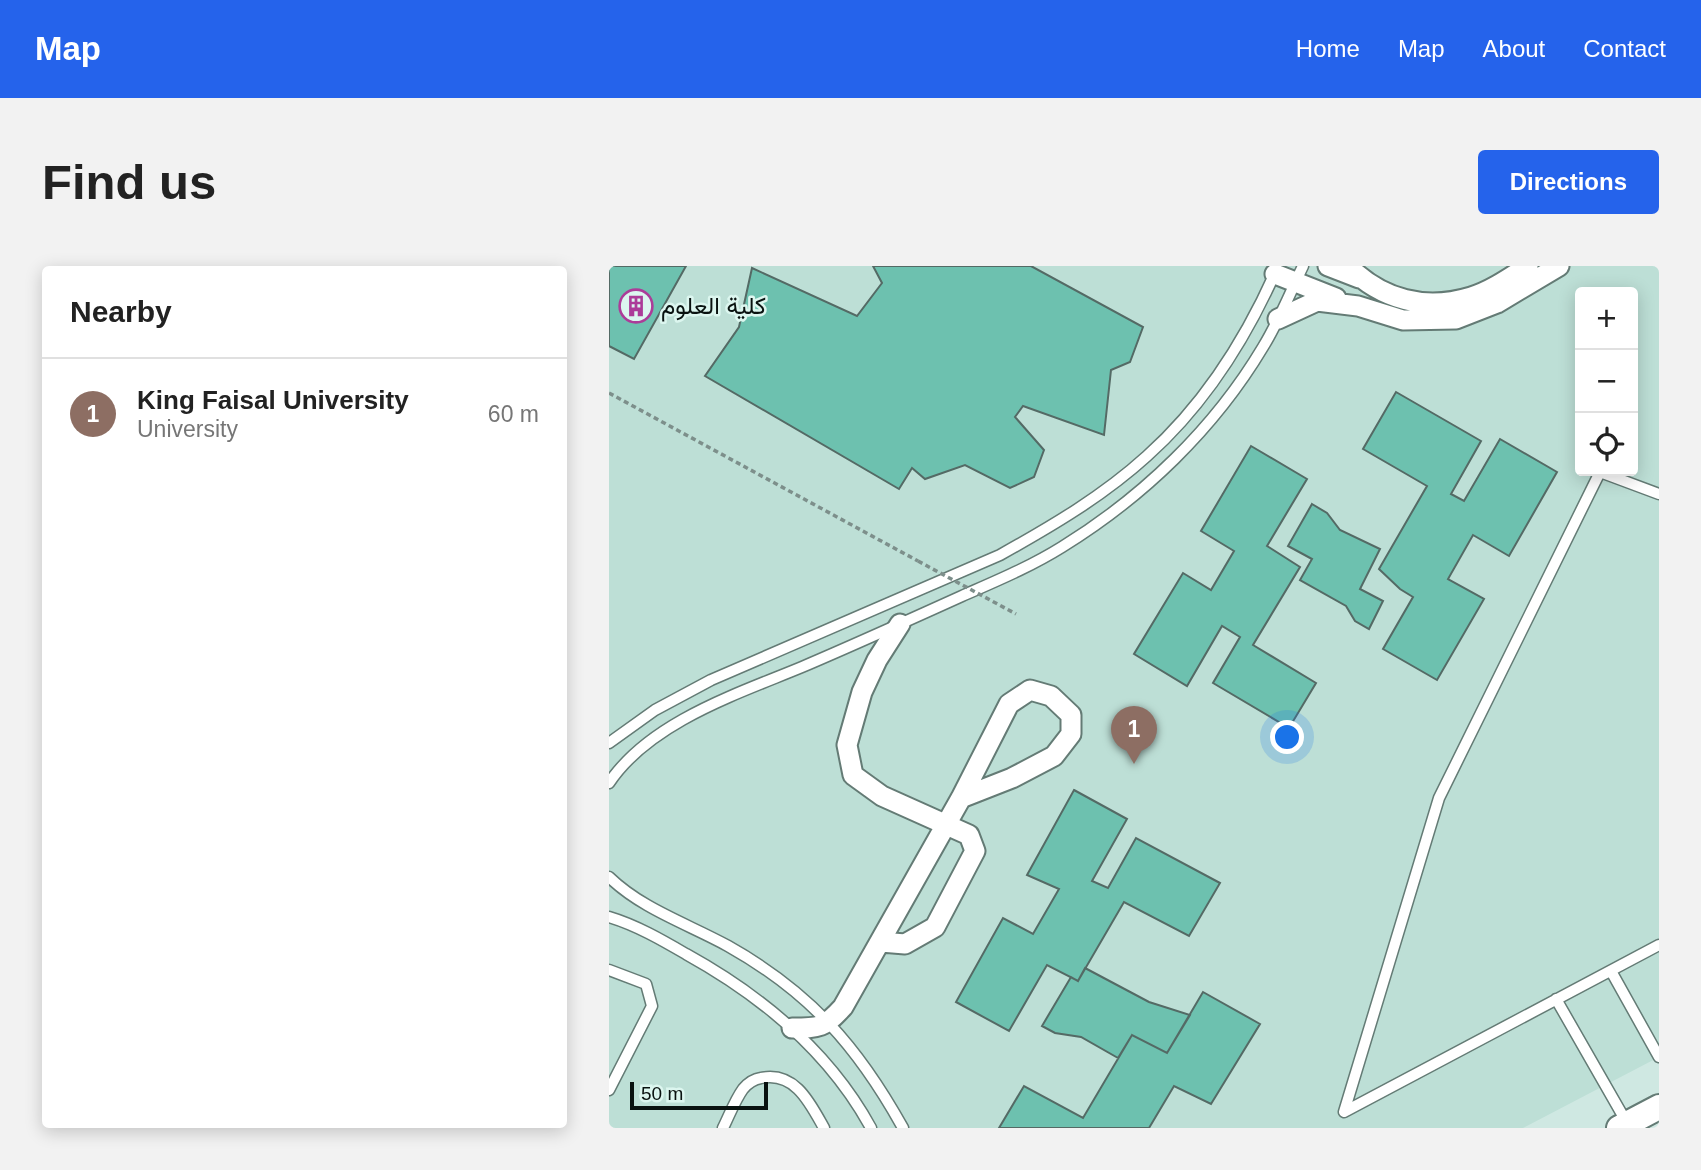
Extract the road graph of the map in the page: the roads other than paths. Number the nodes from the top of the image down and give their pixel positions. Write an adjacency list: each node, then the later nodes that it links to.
1 (1328, 266): 5 (street)
2 (1528, 266): 5 (street)
3 (1559, 266): 7 (street)
4 (1277, 270): 6 (street); 11 (lane)
5 (1354, 272)
6 (1299, 274): 7 (street); 8 (lane)
7 (1352, 305): 8 (street)
8 (1278, 319): 10 (lane)
9 (1659, 494): 21 (lane)
10 (900, 624): 12 (lane); 14 (street)
11 (609, 743)
12 (609, 782)
13 (961, 798): 13 (street); 14 (street)
14 (946, 825): 17 (street); 17 (street)
15 (609, 877): 22 (lane)
16 (609, 917): 23 (lane)
17 (881, 942): 22 (street)
18 (1659, 945): 20 (lane)
19 (609, 970): 25 (lane)
20 (1611, 971): 21 (lane); 24 (lane)
21 (1556, 999): 27 (lane)
22 (828, 1023): 23 (street); 31 (lane)
23 (792, 1028): 30 (lane)
24 (1659, 1057)
25 (609, 1090)
26 (1659, 1107): 27 (street)
27 (1623, 1126)
28 (723, 1128): 29 (lane)
29 (824, 1128)
30 (871, 1128)
31 (903, 1128)

